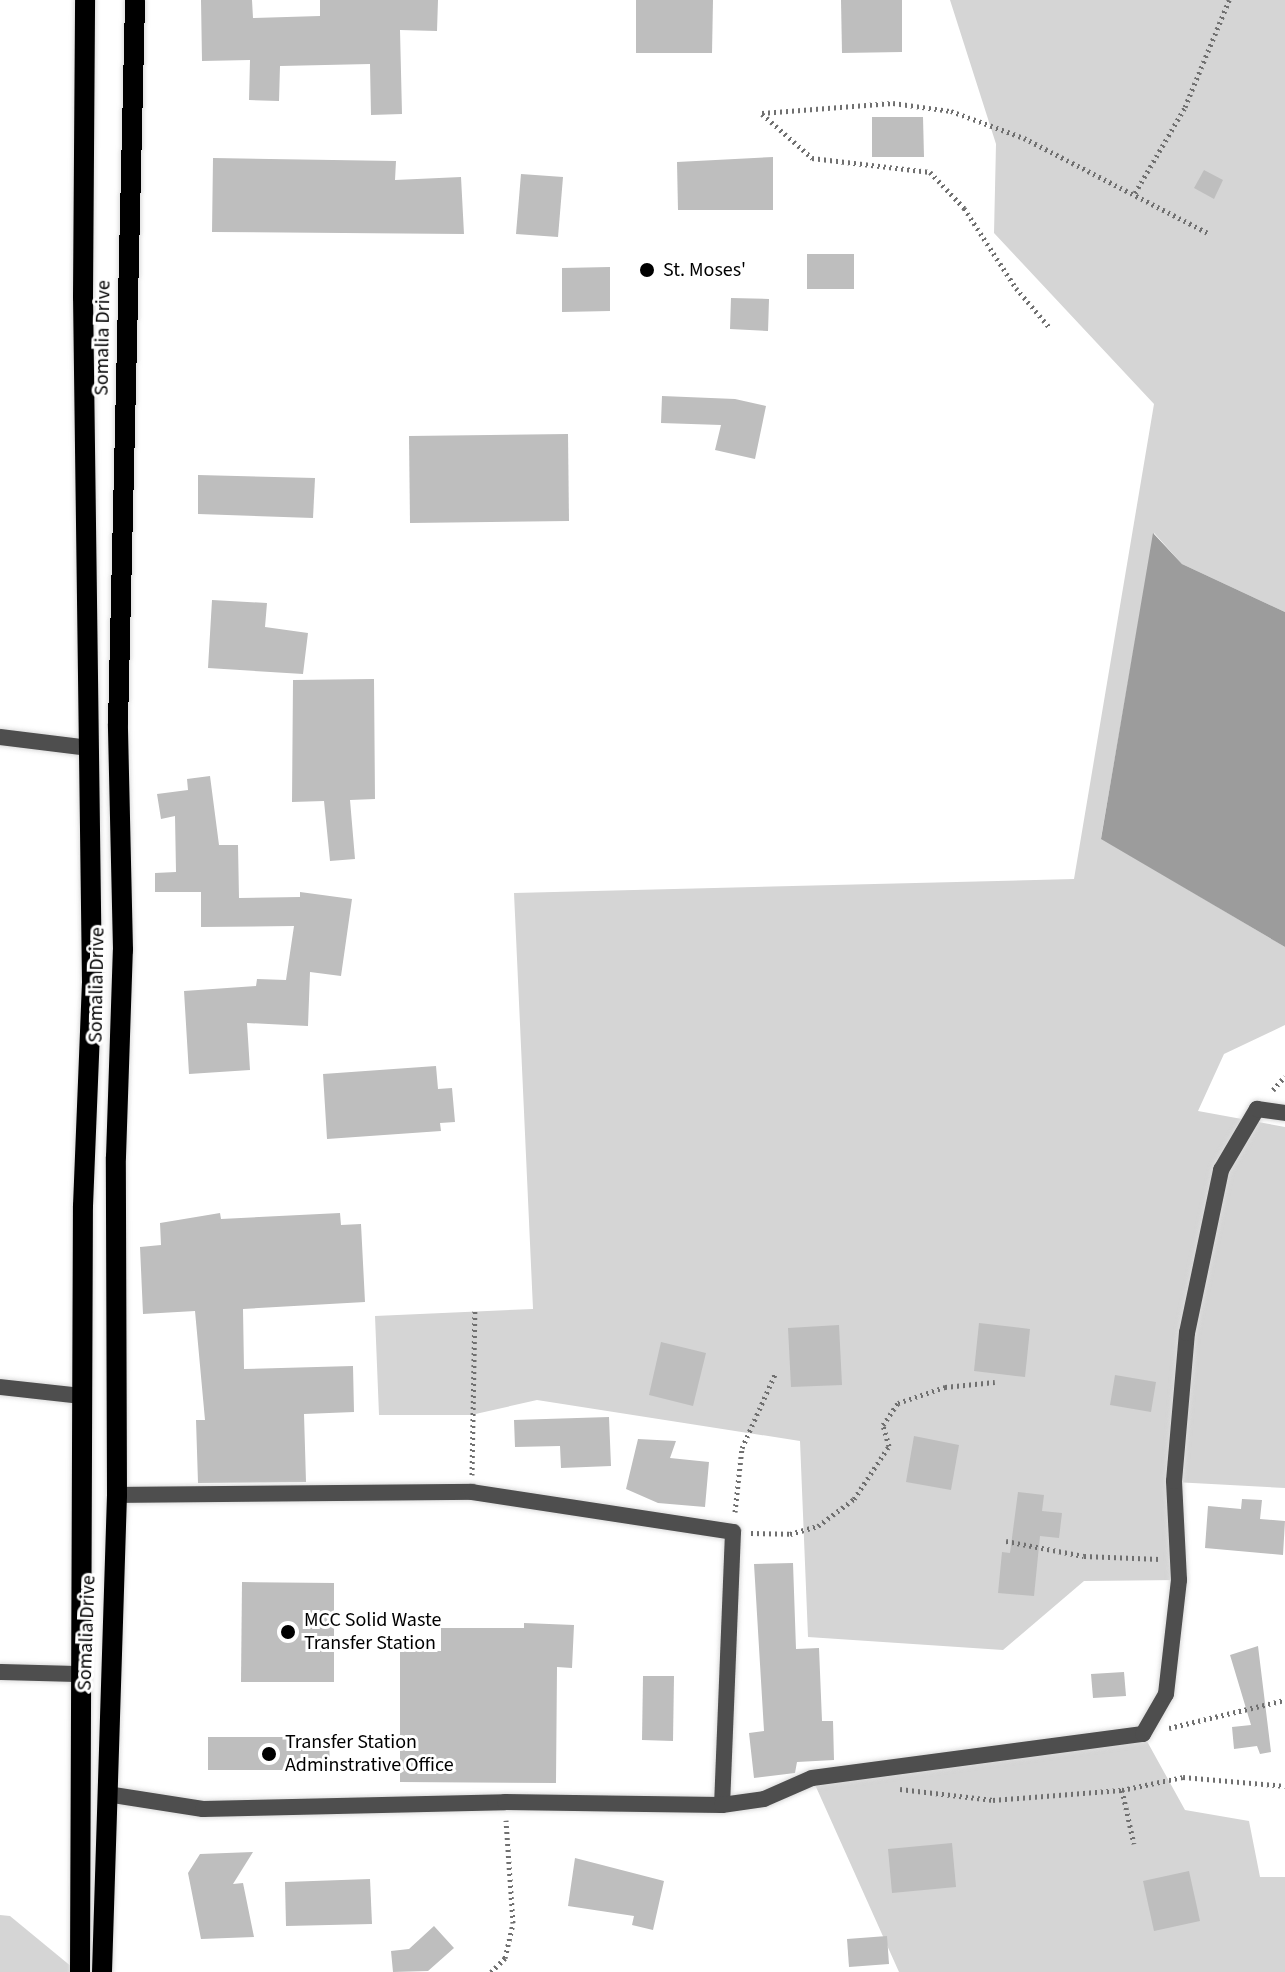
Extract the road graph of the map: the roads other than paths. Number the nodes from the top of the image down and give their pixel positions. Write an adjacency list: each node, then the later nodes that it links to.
1 (85, 0): 4 (main road, Somalia Drive)
2 (135, 0): 8 (main road, Somalia Drive)
3 (0, 737): 4 (street)
4 (89, 748): 7 (main road, Somalia Drive)
5 (1285, 1113): 12 (street)
6 (0, 1387): 7 (street)
7 (81, 1396): 10 (main road, Somalia Drive)
8 (117, 1495): 11 (main road, Somalia Drive); 12 (street)
9 (0, 1672): 10 (street)
10 (78, 1674): 13 (main road, Somalia Drive)
11 (107, 1794): 12 (street); 14 (main road, Somalia Drive)
12 (722, 1805)
13 (80, 1972)
14 (102, 1972)

